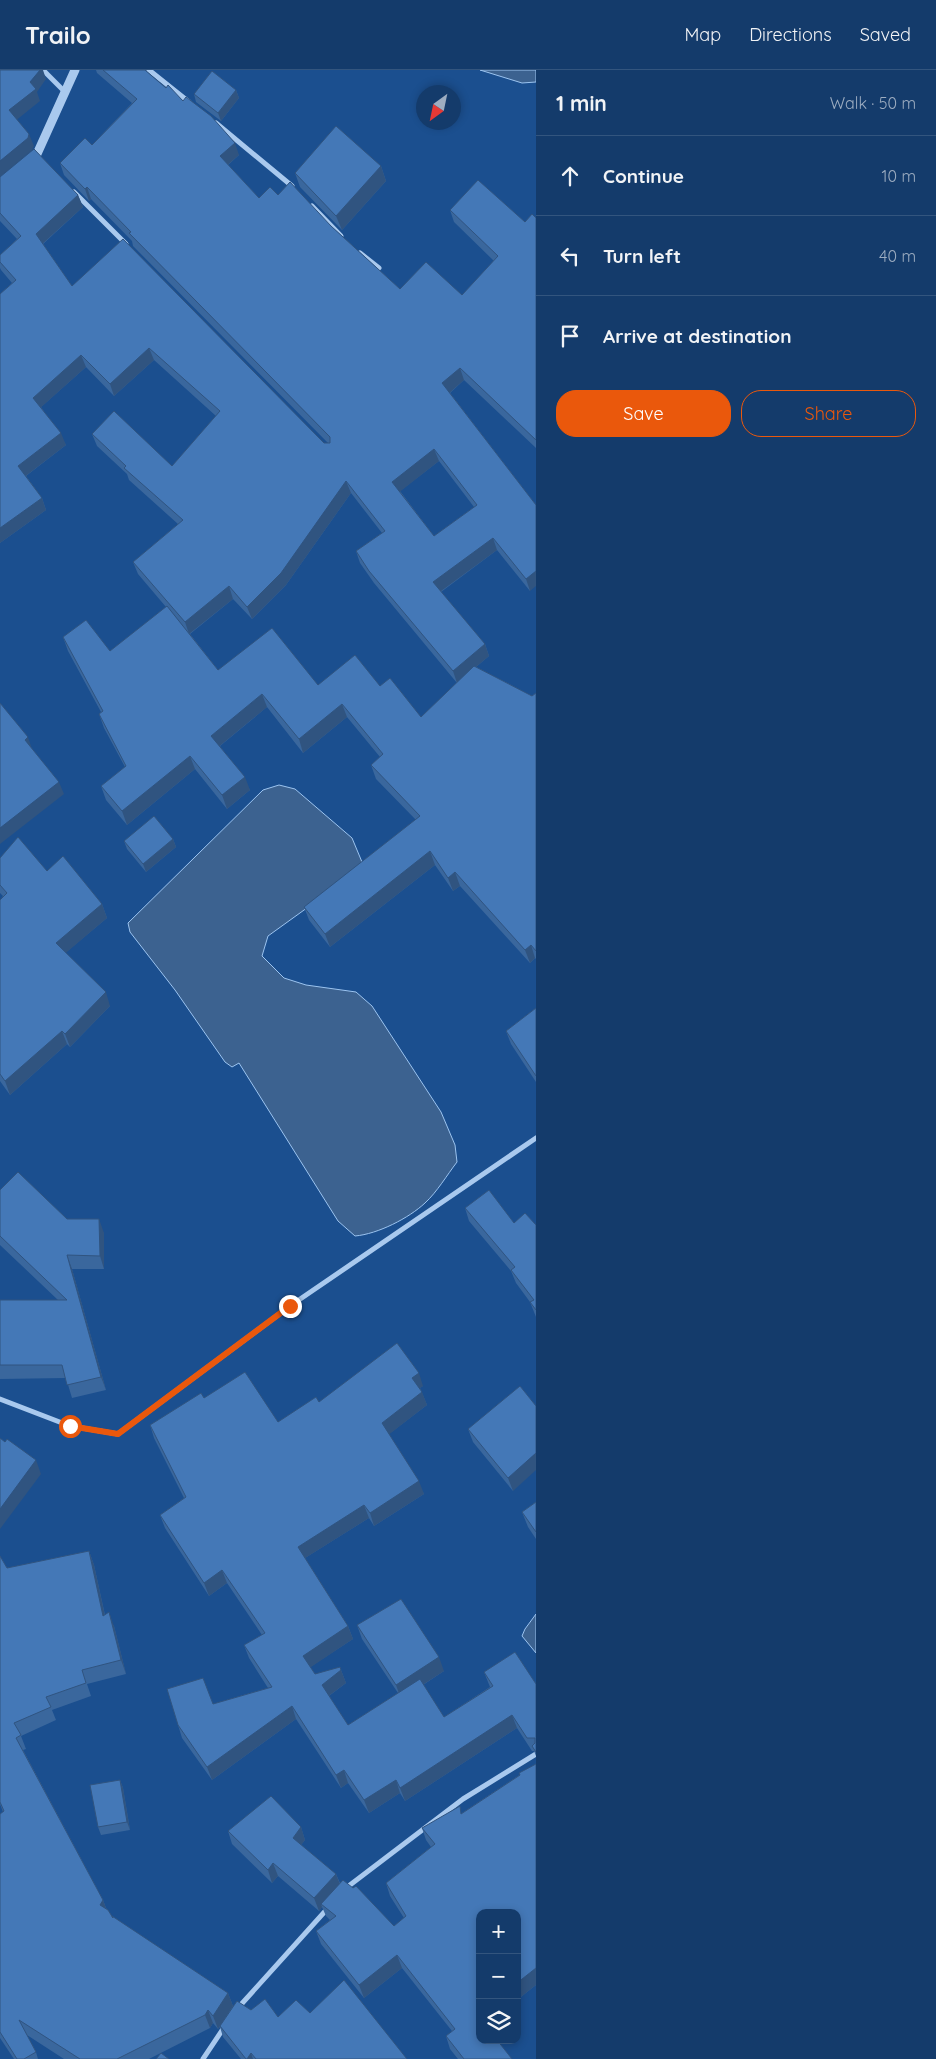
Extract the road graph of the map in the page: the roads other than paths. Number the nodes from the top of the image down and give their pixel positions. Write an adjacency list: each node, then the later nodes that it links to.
1 (43, 70): 4 (street)
2 (75, 70): 4 (street)
3 (149, 70): 5 (street)
4 (65, 92): 7 (street)
5 (194, 106)
6 (209, 118): 11 (street)
7 (37, 154): 8 (street); 9 (street)
8 (44, 161)
9 (22, 166)
10 (72, 189): 15 (street)
11 (297, 191)
12 (304, 198): 13 (street)
13 (344, 238)
14 (358, 251): 16 (street)
15 (134, 252)
16 (379, 268)
17 (536, 1138): 18 (street)
18 (0, 1400)
19 (536, 1754): 20 (street)
20 (340, 1894)
21 (334, 1902): 22 (street)
22 (233, 2015)
23 (228, 2022): 24 (street)
24 (203, 2059)

